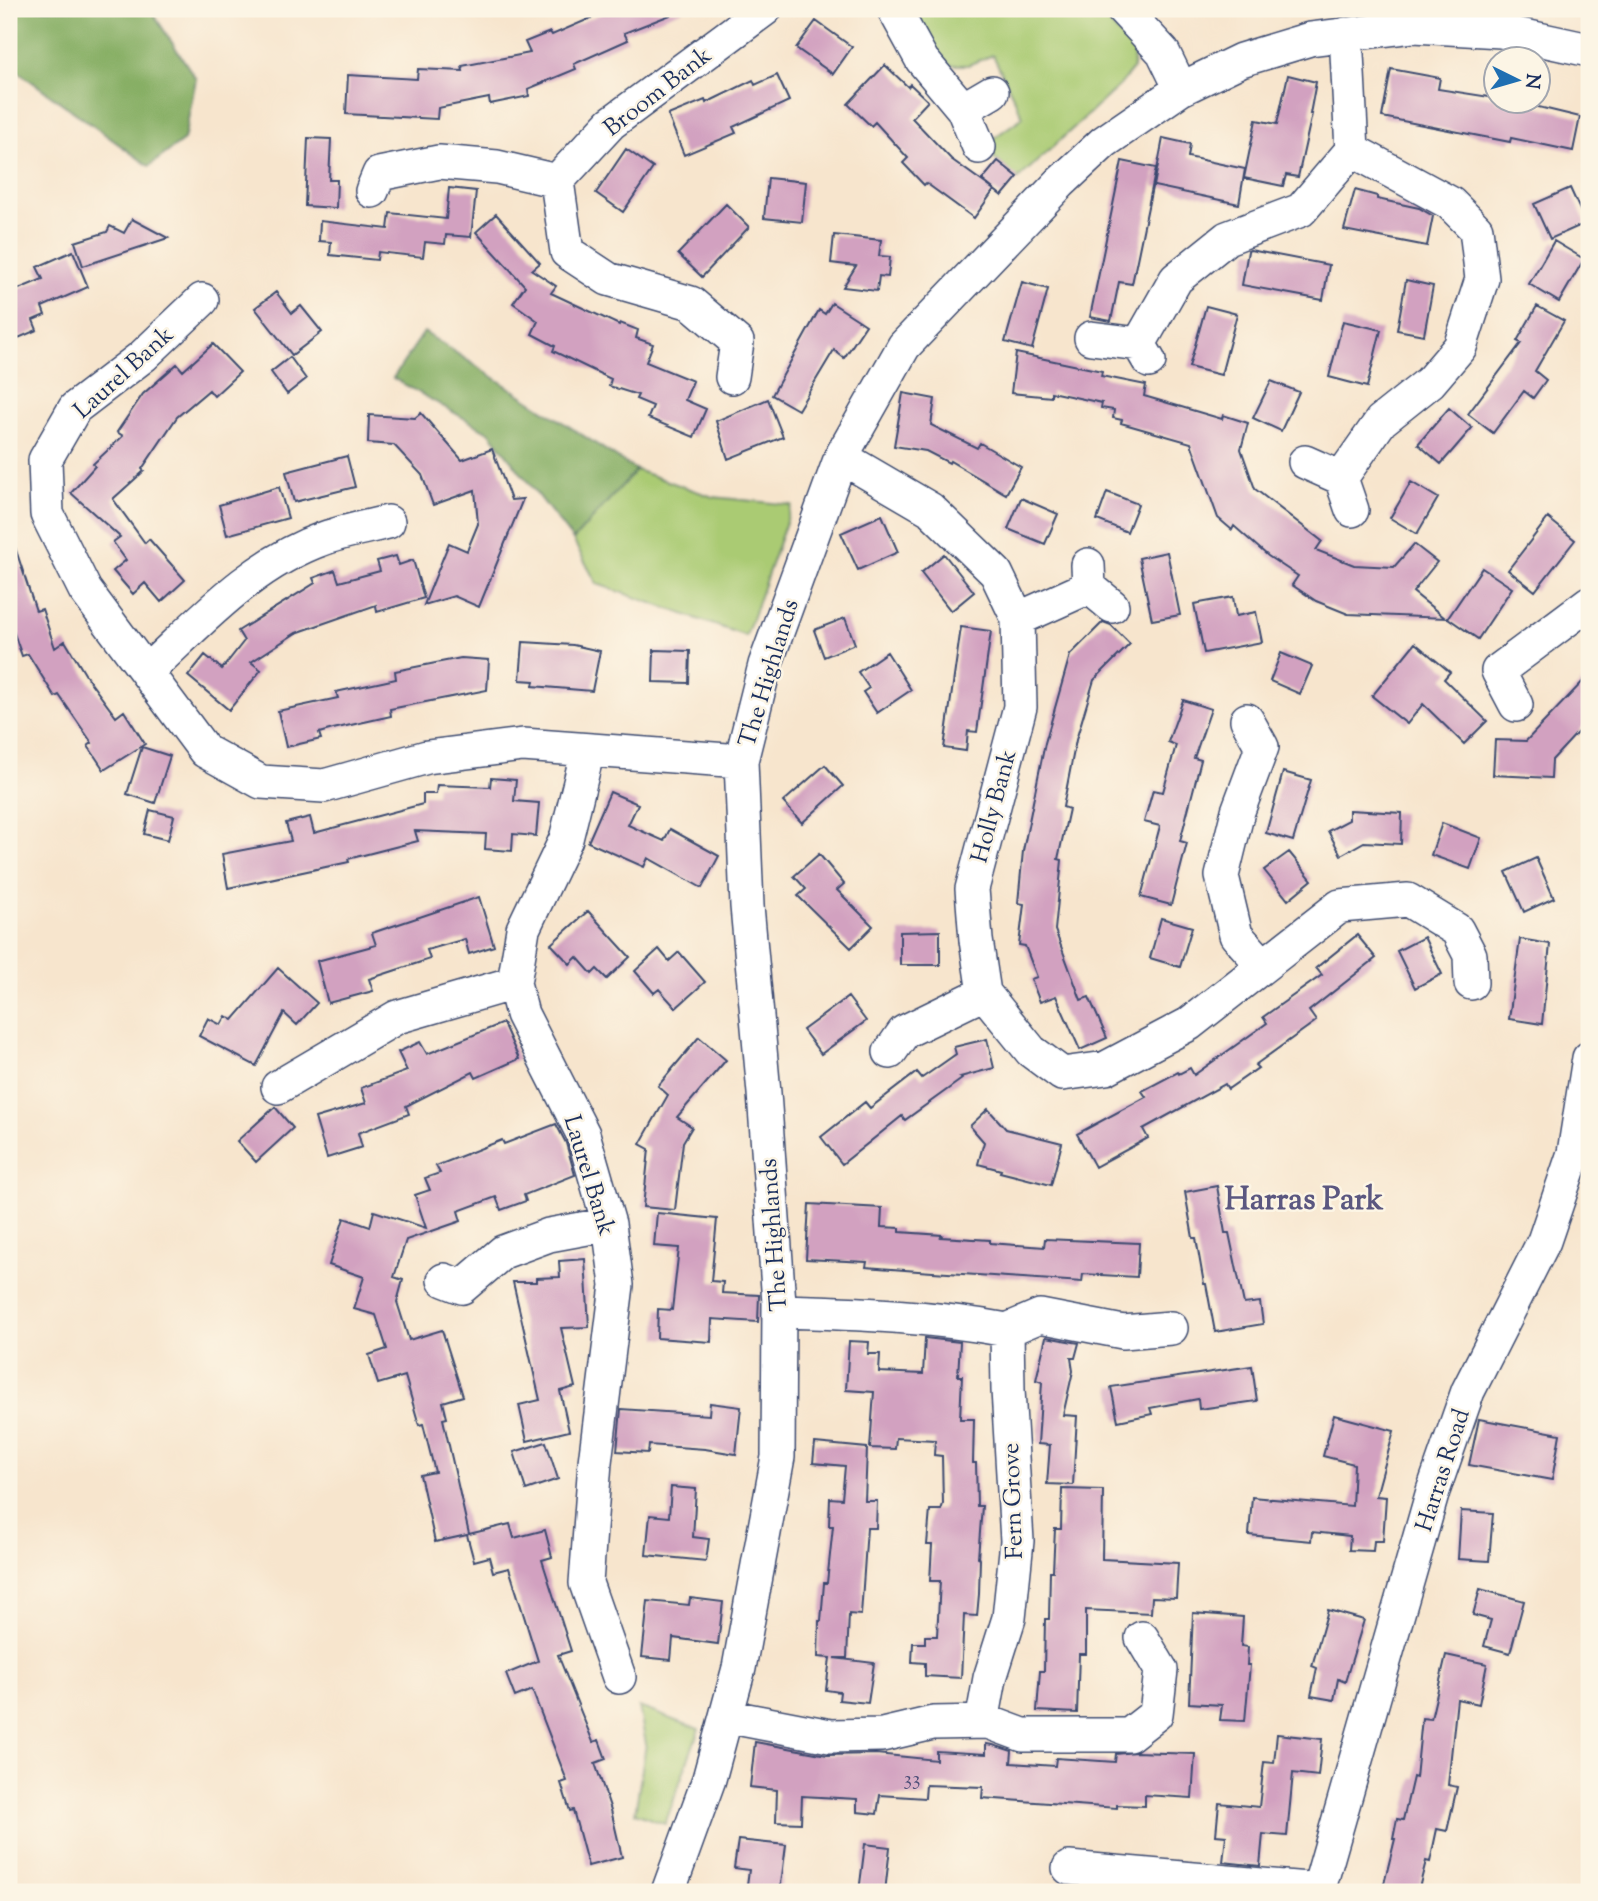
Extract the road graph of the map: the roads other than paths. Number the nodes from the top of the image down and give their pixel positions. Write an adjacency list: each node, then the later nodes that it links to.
1 (765, 9): 13 (street, Broom Bank)
2 (894, 9): 9 (street)
3 (1123, 9): 7 (street)
4 (1503, 20): 5 (street, The Highlands); 6 (street, The Highlands)
5 (1346, 34): 7 (street, The Highlands); 11 (street)
6 (1589, 50)
7 (1181, 89): 17 (street, The Highlands)
8 (992, 92): 9 (street)
9 (964, 109): 10 (street)
10 (979, 147)
11 (1352, 150): 15 (street); 19 (street)
12 (372, 174): 13 (street)
13 (557, 181): 16 (street)
14 (205, 300): 25 (street, Laurel Bank)
15 (1091, 338)
16 (732, 377)
17 (841, 457): 24 (street, Holly Bank); 29 (street, The Highlands)
18 (1305, 462): 19 (street)
19 (1341, 478): 20 (street)
20 (1352, 510)
21 (396, 522): 25 (street)
22 (1097, 586): 24 (street)
23 (1589, 603): 26 (street)
24 (1018, 619): 33 (street, Holly Bank)
25 (147, 671): 28 (street, Laurel Bank)
26 (1516, 705)
27 (1267, 738): 30 (street)
28 (588, 750): 29 (street, Laurel Bank); 31 (street, Laurel Bank)
29 (741, 761): 39 (street, The Highlands)
30 (1263, 965): 32 (street); 33 (street)
31 (514, 983): 36 (street); 37 (street, Laurel Bank)
32 (1471, 983)
33 (984, 993): 34 (street)
34 (897, 1029)
35 (1589, 1058): 47 (street, Harras Road)
36 (278, 1087)
37 (609, 1224): 38 (street); 43 (street, Laurel Bank)
38 (444, 1280)
39 (779, 1311): 40 (street); 44 (street, The Highlands)
40 (1007, 1330): 41 (street); 45 (street, Fern Grove)
41 (1172, 1330)
42 (1142, 1637): 45 (street)
43 (606, 1671)
44 (726, 1716): 45 (street); 48 (street, The Highlands)
45 (982, 1722)
46 (1069, 1868): 47 (street)
47 (1319, 1891)
48 (668, 1892)

